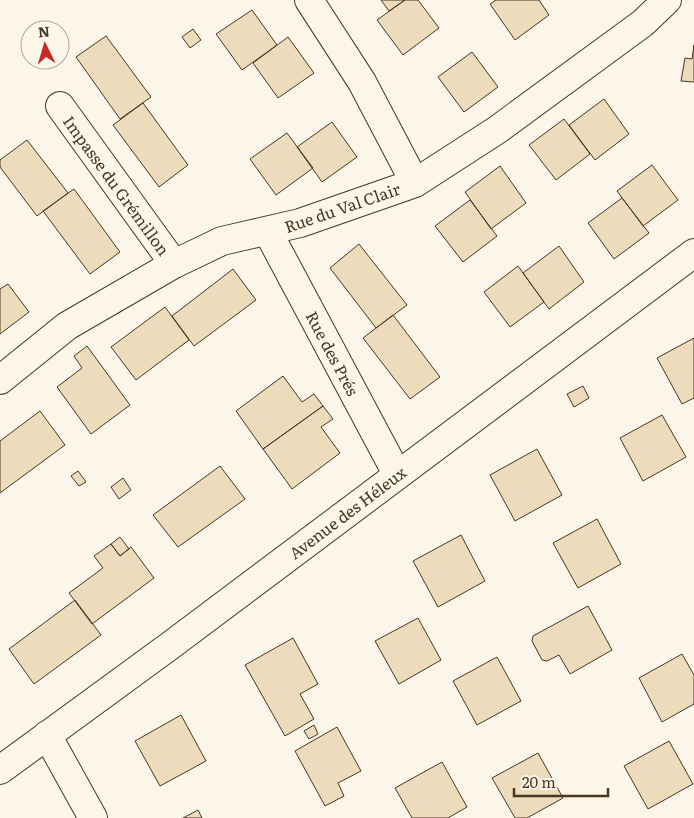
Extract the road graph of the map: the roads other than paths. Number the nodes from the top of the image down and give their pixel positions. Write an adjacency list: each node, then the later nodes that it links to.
1 (309, 0): 4 (street)
2 (667, 0): 4 (street, Rue du Val Clair)
3 (60, 106): 7 (street, Impasse du Grémillon)
4 (415, 182): 5 (street, Rue du Val Clair)
5 (268, 232): 7 (street, Rue du Val Clair); 9 (street, Rue des Prés)
6 (694, 253): 9 (street, Avenue des Héleux)
7 (174, 264): 8 (street, Rue du Val Clair)
8 (0, 380)
9 (397, 474): 10 (street, Avenue des Héleux)
10 (47, 735): 11 (street, Avenue des Héleux); 12 (street)
11 (0, 770)
12 (94, 818)

